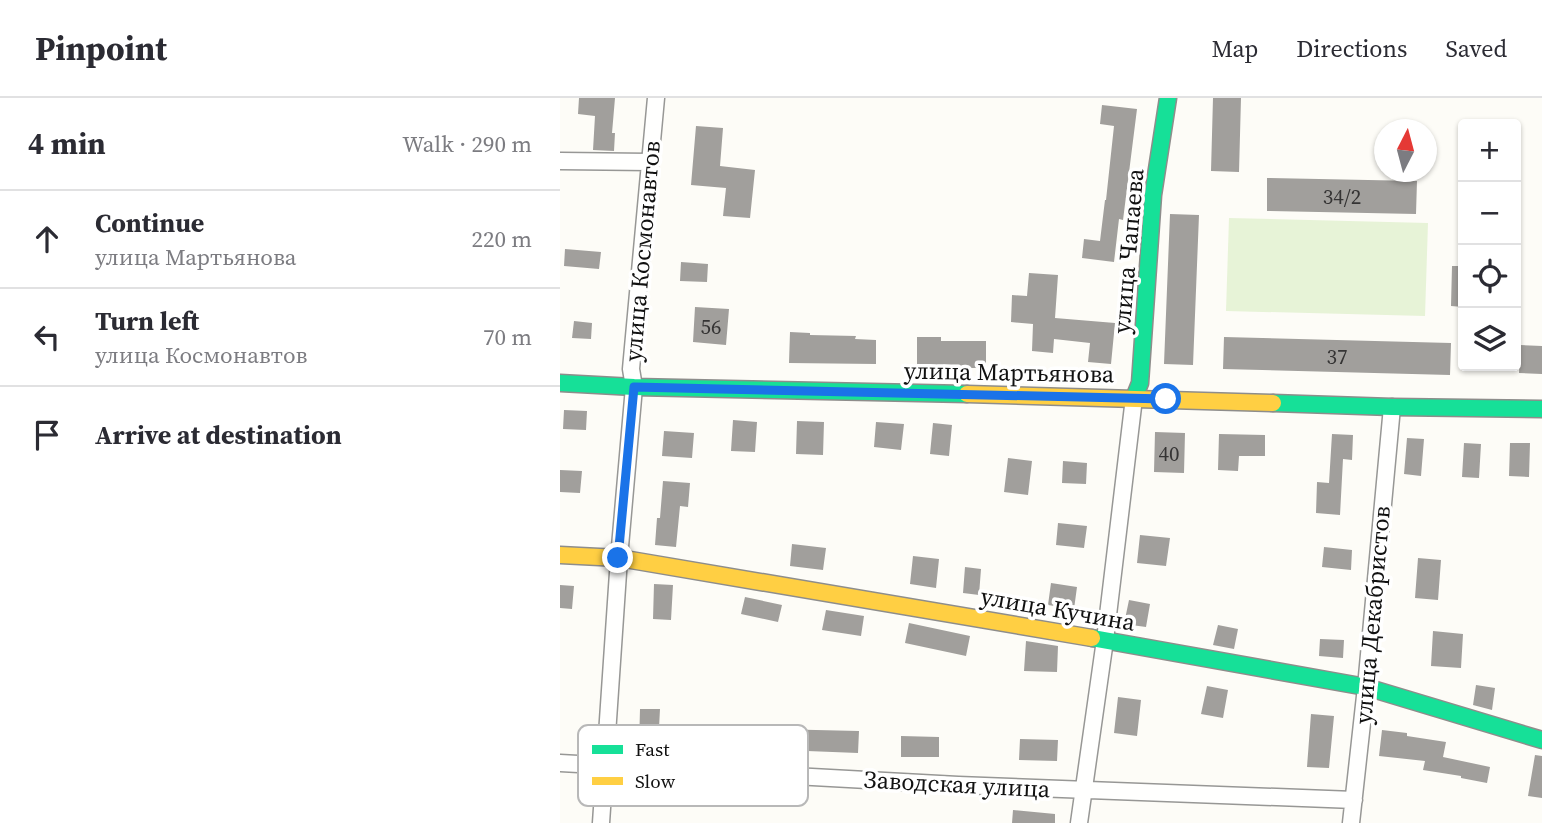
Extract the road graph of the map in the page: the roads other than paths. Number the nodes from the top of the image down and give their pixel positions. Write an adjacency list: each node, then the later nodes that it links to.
1 (656, 98): 4 (street, улица Космонавтов)
2 (1168, 98): 7 (street, улица Чапаева)
3 (560, 161): 4 (street)
4 (650, 162): 6 (street, улица Космонавтов)
5 (560, 383): 6 (street, улица Мартьянова)
6 (634, 387): 7 (street, улица Мартьянова); 11 (street, улица Космонавтов)
7 (1135, 398): 8 (street, улица Мартьянова); 12 (street, улица Чапаева)
8 (1392, 407): 9 (street, улица Мартьянова); 13 (street, улица Декабристов)
9 (1542, 410)
10 (560, 555): 11 (street, улица Кучина)
11 (618, 558): 12 (street, улица Кучина); 14 (street, улица Космонавтов)
12 (1104, 640): 13 (street, улица Кучина); 19 (street, улица Чапаева)
13 (1366, 687): 15 (street, улица Кучина); 20 (street, улица Декабристов)
14 (607, 725)
15 (1542, 740)
16 (560, 763): 17 (street, Заводская улица)
17 (578, 764)
18 (808, 777): 19 (street, Заводская улица)
19 (1085, 789): 20 (street, Заводская улица); 21 (street, улица Чапаева)
20 (1353, 800): 22 (street, улица Декабристов)
21 (1079, 823)
22 (1351, 823)

